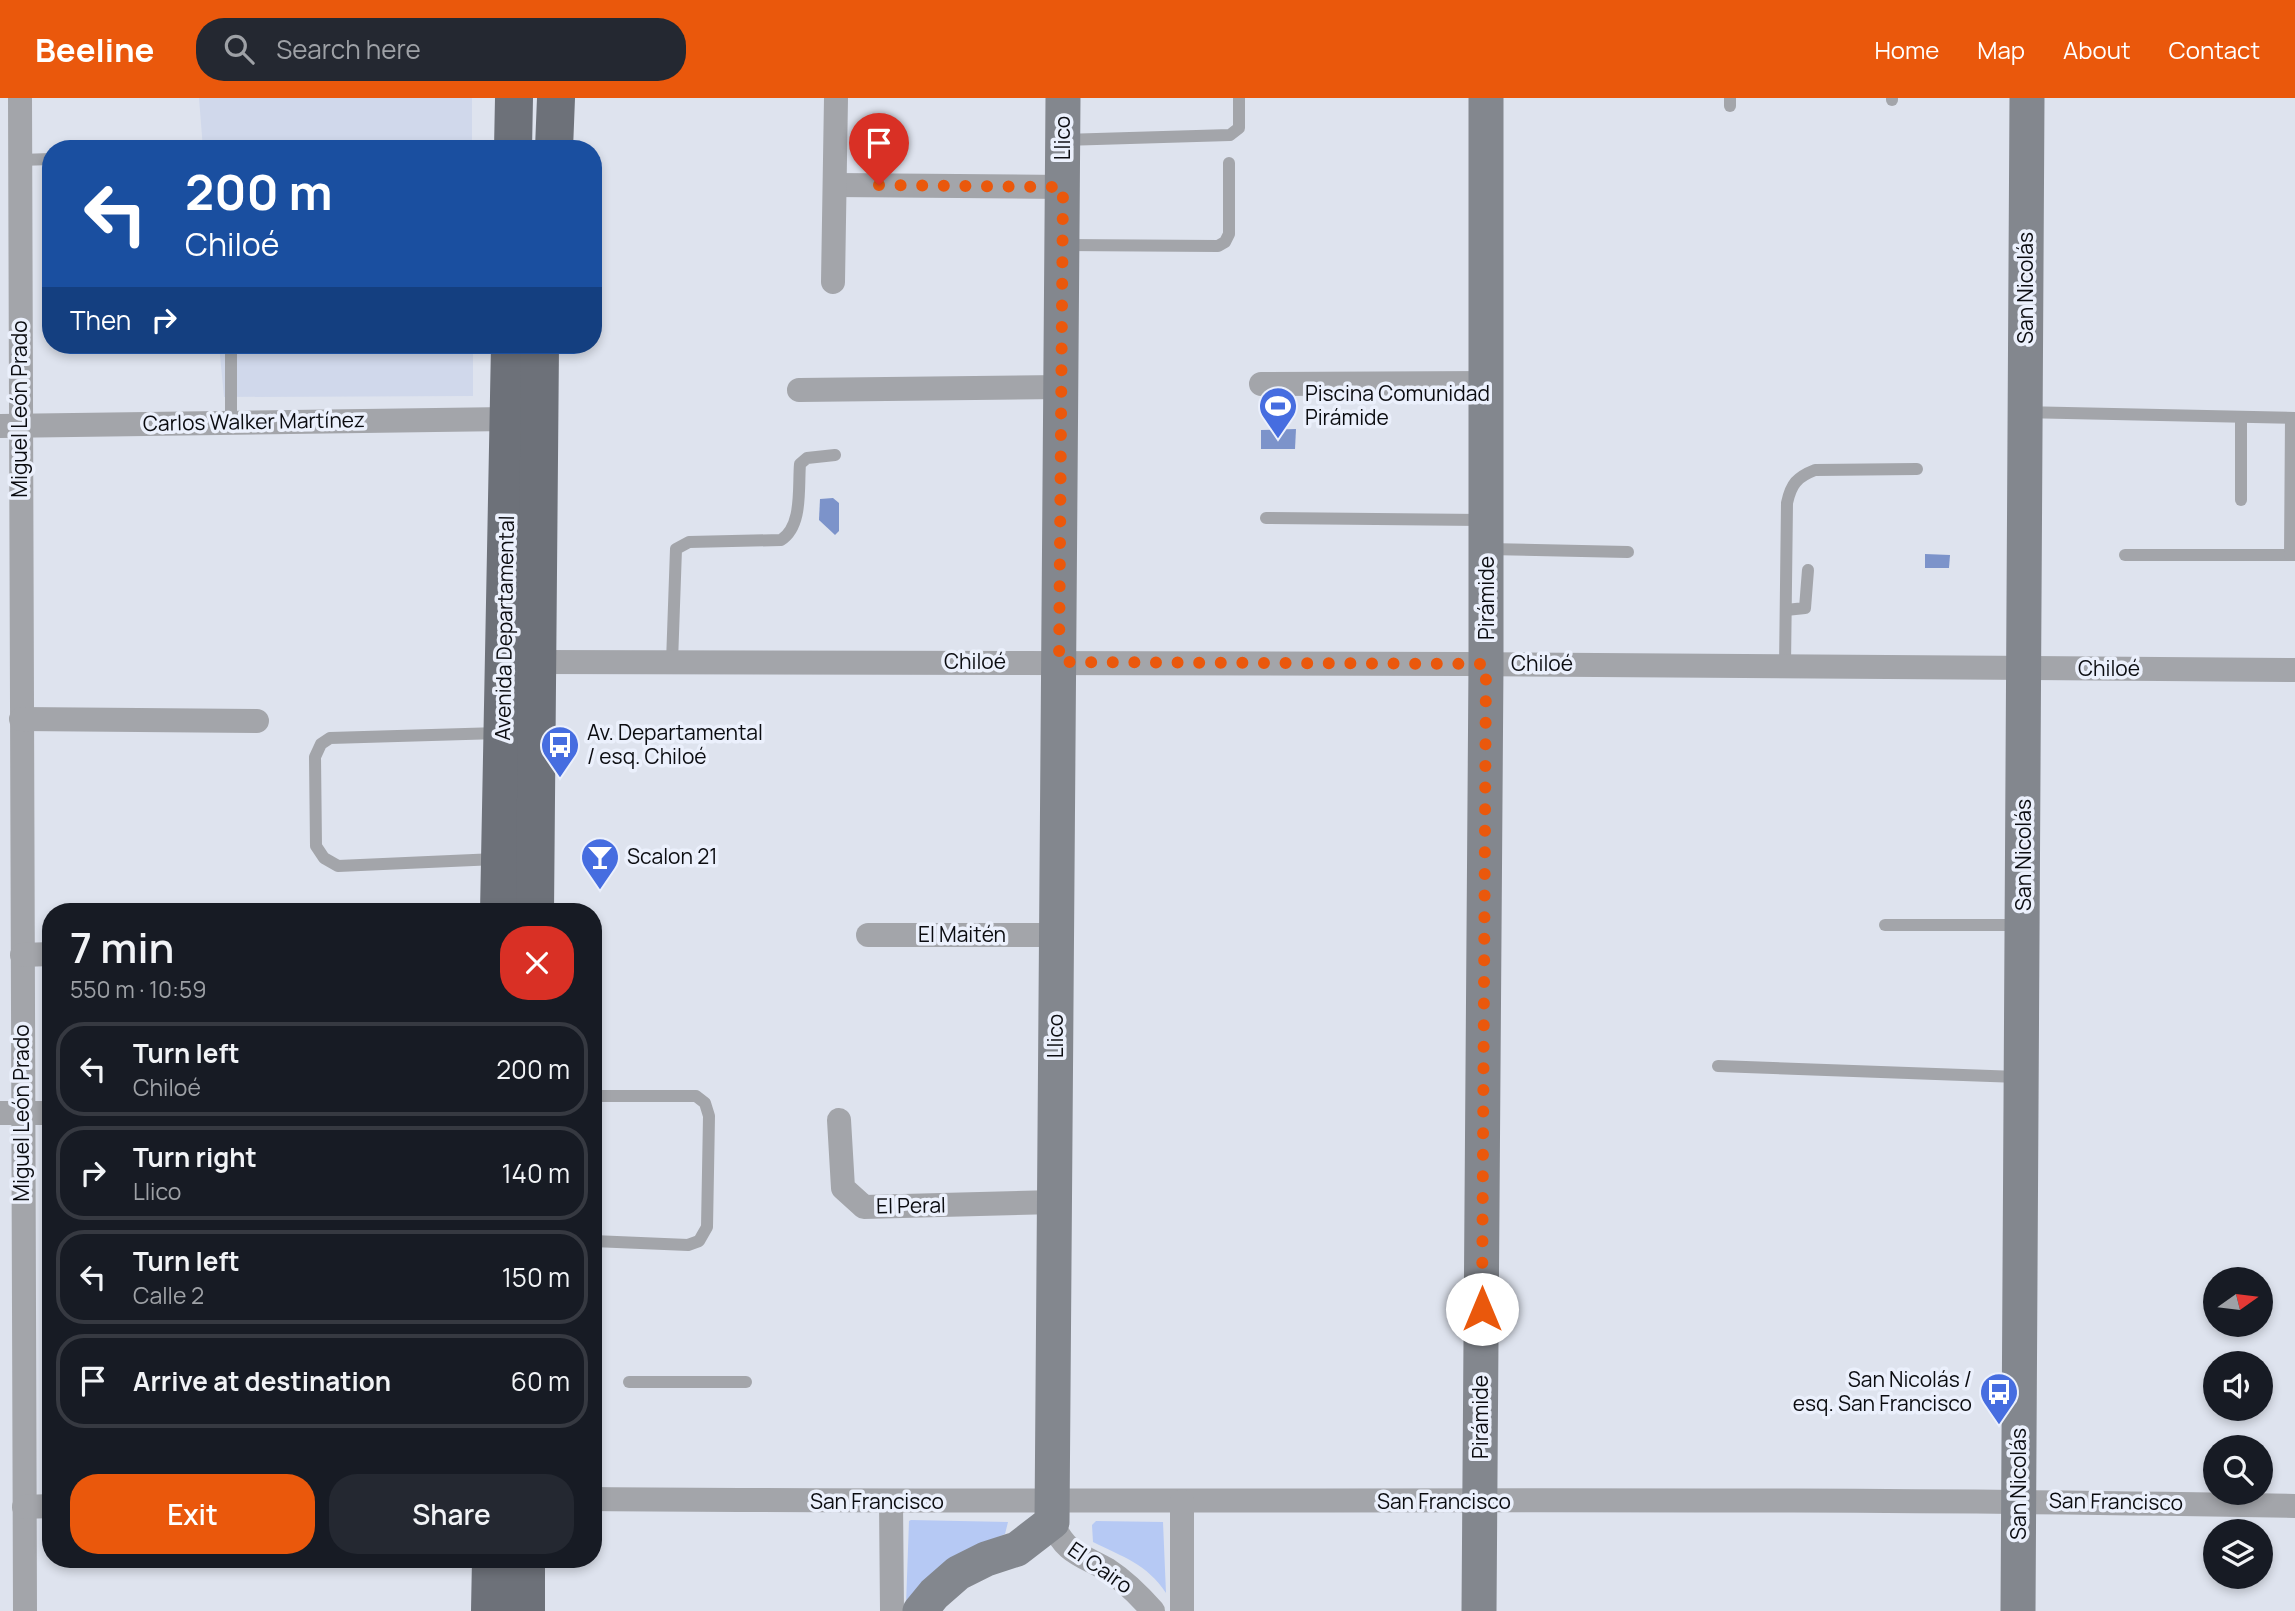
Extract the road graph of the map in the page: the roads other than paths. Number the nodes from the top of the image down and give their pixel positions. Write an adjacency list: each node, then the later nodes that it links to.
1 (20, 98): 17 (street, Miguel León Prado)
2 (496, 98): 12 (main road)
3 (514, 98): 13 (main road)
4 (538, 98): 14 (main road)
5 (556, 98): 15 (main road)
6 (836, 98): 19 (street)
7 (1063, 98): 11 (street, Llico)
8 (1239, 98): 11 (lane)
9 (1486, 98): 28 (street, Pirámide)
10 (2027, 98): 33 (street, San Nicolás)
11 (1063, 139): 20 (street, Llico)
12 (495, 140)
13 (513, 140)
14 (538, 140)
15 (554, 140)
16 (42, 159): 17 (lane)
17 (20, 160): 37 (street, Miguel León Prado)
18 (1229, 163): 21 (lane)
19 (835, 185): 20 (street); 22 (street)
20 (1063, 187): 21 (street, Llico)
21 (1062, 245): 30 (street, Llico)
22 (833, 282)
23 (231, 354): 36 (lane)
24 (506, 354): 32 (main road)
25 (511, 354): 32 (main road, Avenida Departamental)
26 (537, 354): 32 (main road, Avenida Departamental)
27 (542, 354): 32 (main road)
28 (1488, 383): 29 (street); 42 (street, Pirámide)
29 (1261, 384)
30 (1061, 387): 31 (street); 50 (street, Llico)
31 (799, 390)
32 (519, 401): 36 (street, Carlos Walker Martínez); 48 (main road, Avenida Departamental); 57 (main road, Avenida Departamental)
33 (2026, 412): 34 (lane); 53 (street, San Nicolás)
34 (2241, 417): 35 (lane); 40 (lane)
35 (2293, 418): 45 (lane)
36 (231, 422): 37 (street, Carlos Walker Martínez)
37 (10, 425): 55 (street, Miguel León Prado)
38 (835, 455): 49 (lane)
39 (1917, 469): 47 (lane)
40 (2241, 500)
41 (1266, 519): 42 (lane)
42 (1487, 534): 43 (lane); 51 (street, Pirámide)
43 (1628, 552)
44 (2125, 555): 45 (lane)
45 (2292, 555)
46 (1808, 570): 47 (lane)
47 (1786, 610): 52 (lane)
48 (538, 662): 49 (street, Chiloé); 60 (main road, Avenida Departamental)
49 (672, 662): 50 (street, Chiloé)
50 (1059, 662): 51 (street, Chiloé); 64 (street, Llico)
51 (1486, 664): 52 (street, Chiloé); 81 (street, Pirámide)
52 (1785, 666): 53 (street, Chiloé)
53 (2025, 668): 54 (street, Chiloé); 62 (street, San Nicolás)
54 (2295, 670)
55 (21, 719): 56 (street); 66 (street, Miguel León Prado)
56 (257, 721)
57 (503, 733): 58 (main road, Avenida Departamental); 58 (lane)
58 (500, 858): 59 (main road, Avenida Departamental)
59 (499, 903)
60 (534, 903)
61 (1885, 925): 62 (lane)
62 (2023, 925): 68 (street, San Nicolás)
63 (868, 934): 64 (street, El Maitén)
64 (1057, 935): 73 (street, Llico)
65 (42, 954): 66 (street)
66 (22, 955): 70 (street, Miguel León Prado)
67 (1718, 1066): 68 (lane)
68 (2022, 1077): 78 (street, San Nicolás)
69 (602, 1096): 74 (lane)
70 (11, 1113): 71 (street); 84 (street, Miguel León Prado)
71 (42, 1113)
72 (839, 1120): 73 (street, El Peral)
73 (1055, 1202): 85 (street, Llico)
74 (602, 1241)
75 (629, 1382): 76 (lane)
76 (747, 1382)
77 (602, 1499): 80 (street, San Francisco)
78 (2019, 1500): 81 (street, San Francisco); 83 (street, San Francisco); 96 (street, San Nicolás)
79 (1182, 1501): 81 (street, San Francisco); 85 (street, San Francisco); 94 (street)
80 (891, 1502): 85 (street, San Francisco); 91 (street)
81 (1480, 1502): 95 (street, Pirámide)
82 (42, 1506): 84 (street)
83 (2295, 1506)
84 (24, 1507): 88 (street, Miguel León Prado)
85 (1052, 1512): 92 (street); 93 (street, El Cairo)
86 (491, 1568): 89 (main road)
87 (526, 1568): 90 (main road)
88 (25, 1611)
89 (490, 1611)
90 (526, 1611)
91 (892, 1611)
92 (920, 1611)
93 (1153, 1611)
94 (1182, 1611)
95 (1479, 1611)
96 (2018, 1611)

